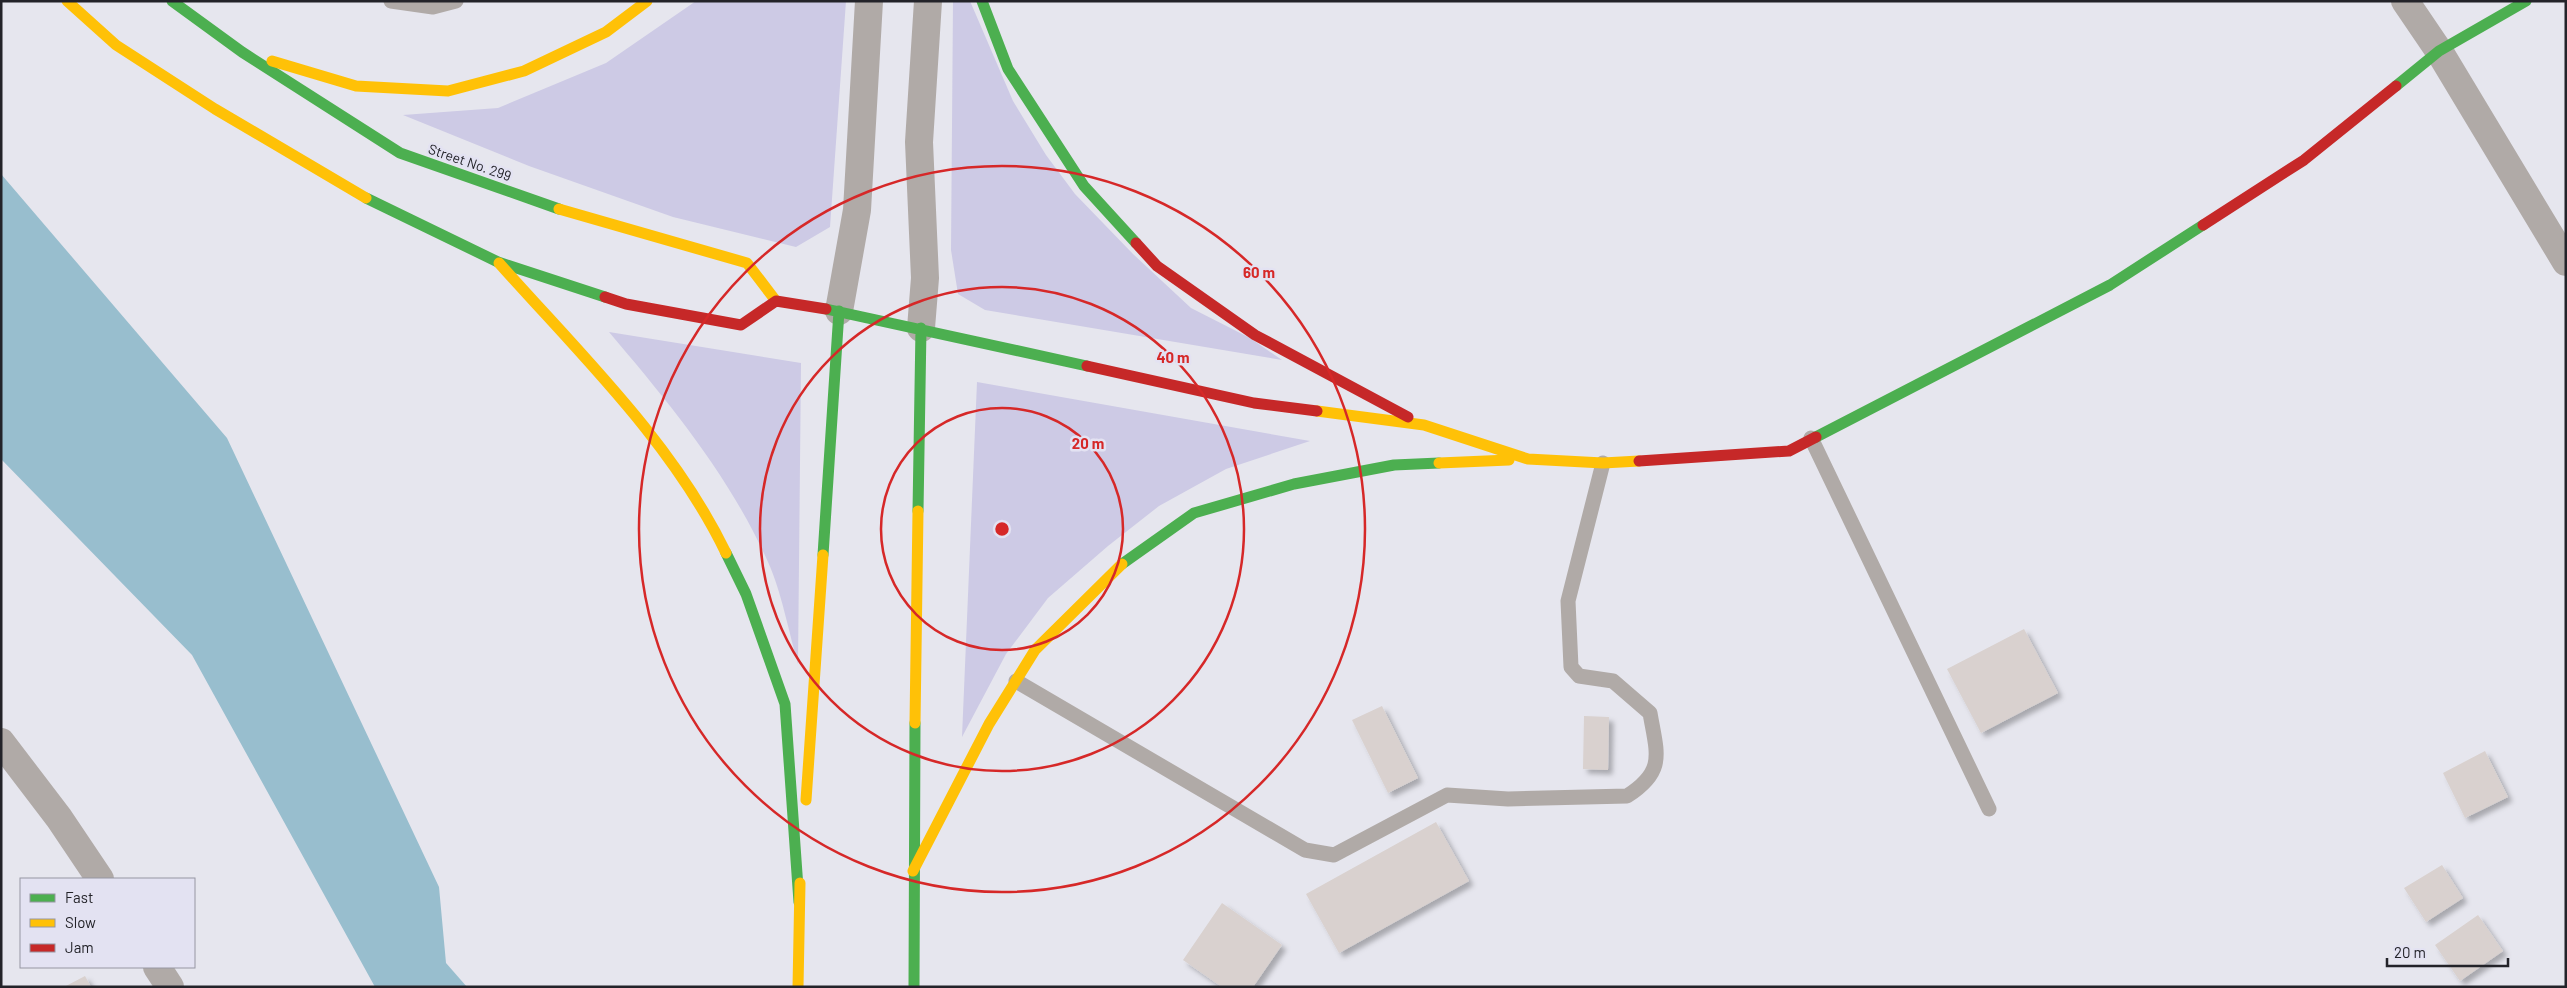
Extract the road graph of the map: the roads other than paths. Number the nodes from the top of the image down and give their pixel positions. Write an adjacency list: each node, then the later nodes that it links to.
1 (67, 1): 13 (street)
2 (172, 1): 12 (street, Street No. 299)
3 (391, 1): 4 (lane)
4 (456, 1)
5 (647, 1): 12 (street)
6 (869, 1): 16 (street)
7 (928, 1): 17 (street)
8 (982, 1): 18 (street)
9 (2405, 1): 11 (street)
10 (2526, 1): 11 (street)
11 (2439, 51): 14 (street); 19 (street)
12 (242, 52): 15 (street, Street No. 299)
13 (498, 262): 15 (street); 27 (street)
14 (2566, 262)
15 (776, 301): 16 (street)
16 (840, 311): 17 (street); 27 (street)
17 (921, 328): 18 (street); 25 (street)
18 (1424, 425): 20 (street)
19 (1811, 438): 21 (street); 24 (lane)
20 (1528, 460): 21 (street); 22 (street)
21 (1603, 463): 22 (lane)
22 (1016, 681): 25 (street)
23 (1, 742): 26 (street)
24 (1989, 809)
25 (913, 870): 31 (street)
26 (99, 878)
27 (799, 902): 30 (street)
28 (158, 968): 29 (street)
29 (170, 987)
30 (798, 987)
31 (914, 987)

